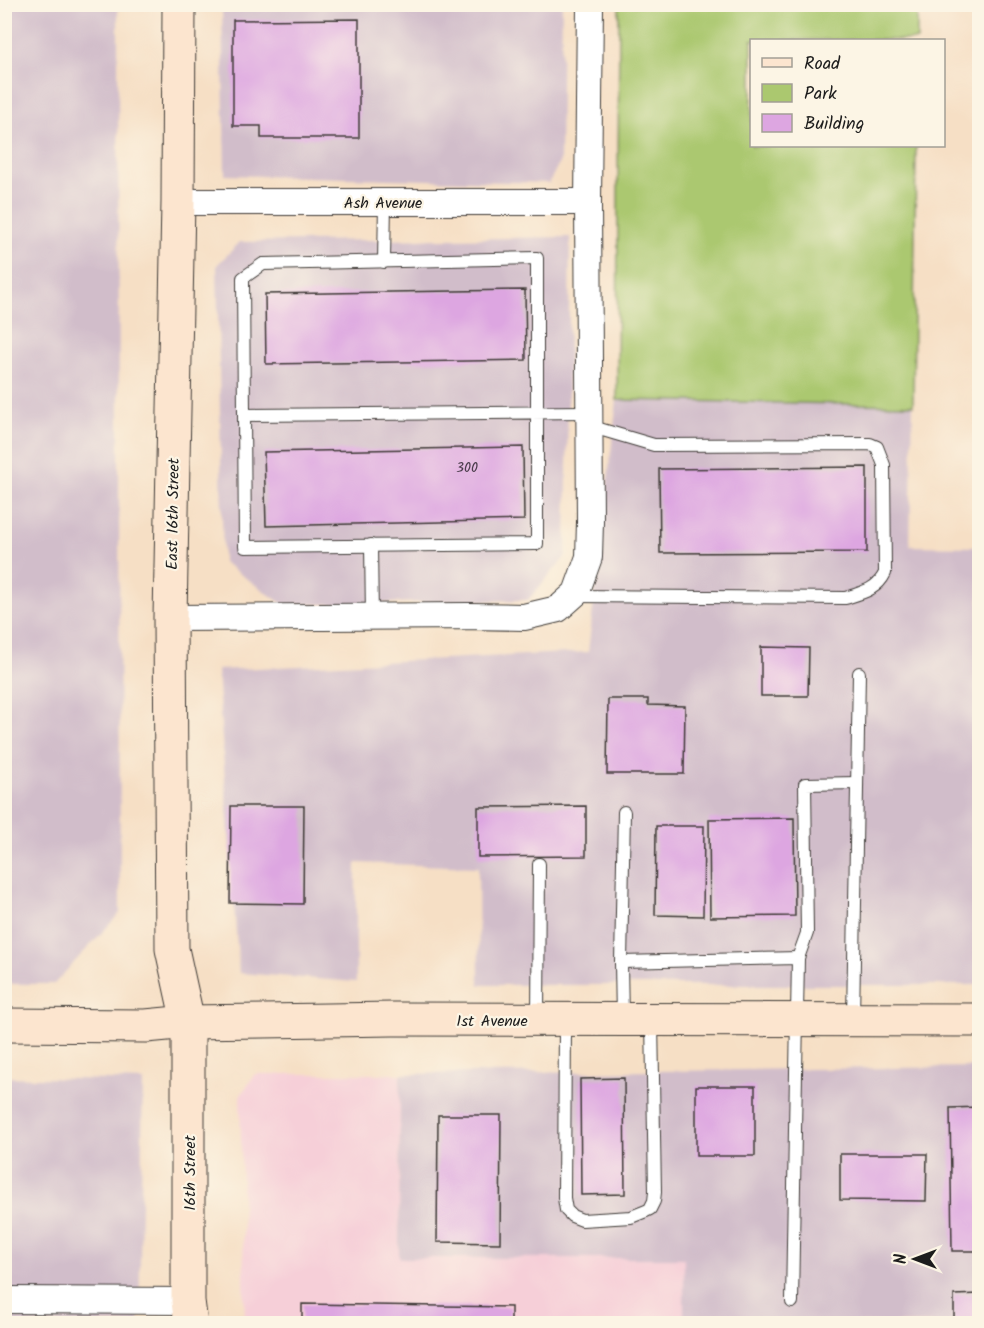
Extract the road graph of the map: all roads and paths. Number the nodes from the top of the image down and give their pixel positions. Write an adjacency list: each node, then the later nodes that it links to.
1 (179, 4): 3 (street, East 16th Street)
2 (590, 4): 5 (street)
3 (178, 202): 4 (street, Ash Avenue); 13 (street, East 16th Street)
4 (385, 202): 5 (street, Ash Avenue); 6 (lane)
5 (588, 202): 9 (street)
6 (384, 262): 7 (lane); 8 (lane)
7 (537, 413): 8 (lane); 9 (lane); 10 (lane)
8 (244, 415): 10 (lane)
9 (589, 419): 11 (street); 11 (lane)
10 (371, 545): 12 (lane)
11 (572, 596): 12 (street)
12 (372, 617): 13 (street)
13 (170, 618): 25 (street, East 16th Street)
14 (860, 673): 15 (lane)
15 (857, 783): 18 (lane); 21 (lane)
16 (624, 812): 19 (lane)
17 (539, 864): 22 (lane)
18 (798, 958): 19 (lane); 20 (lane)
19 (621, 962): 23 (lane)
20 (798, 1019): 21 (street, 1st Avenue); 23 (street, 1st Avenue); 28 (lane)
21 (853, 1019): 24 (street, 1st Avenue)
22 (551, 1020): 23 (street, 1st Avenue); 23 (lane); 25 (street, 1st Avenue)
23 (637, 1020)
24 (980, 1020)
25 (188, 1022): 26 (street, 1st Avenue); 29 (street, 16th Street)
26 (4, 1025)
27 (4, 1300): 29 (street)
28 (792, 1302)
29 (190, 1312)

